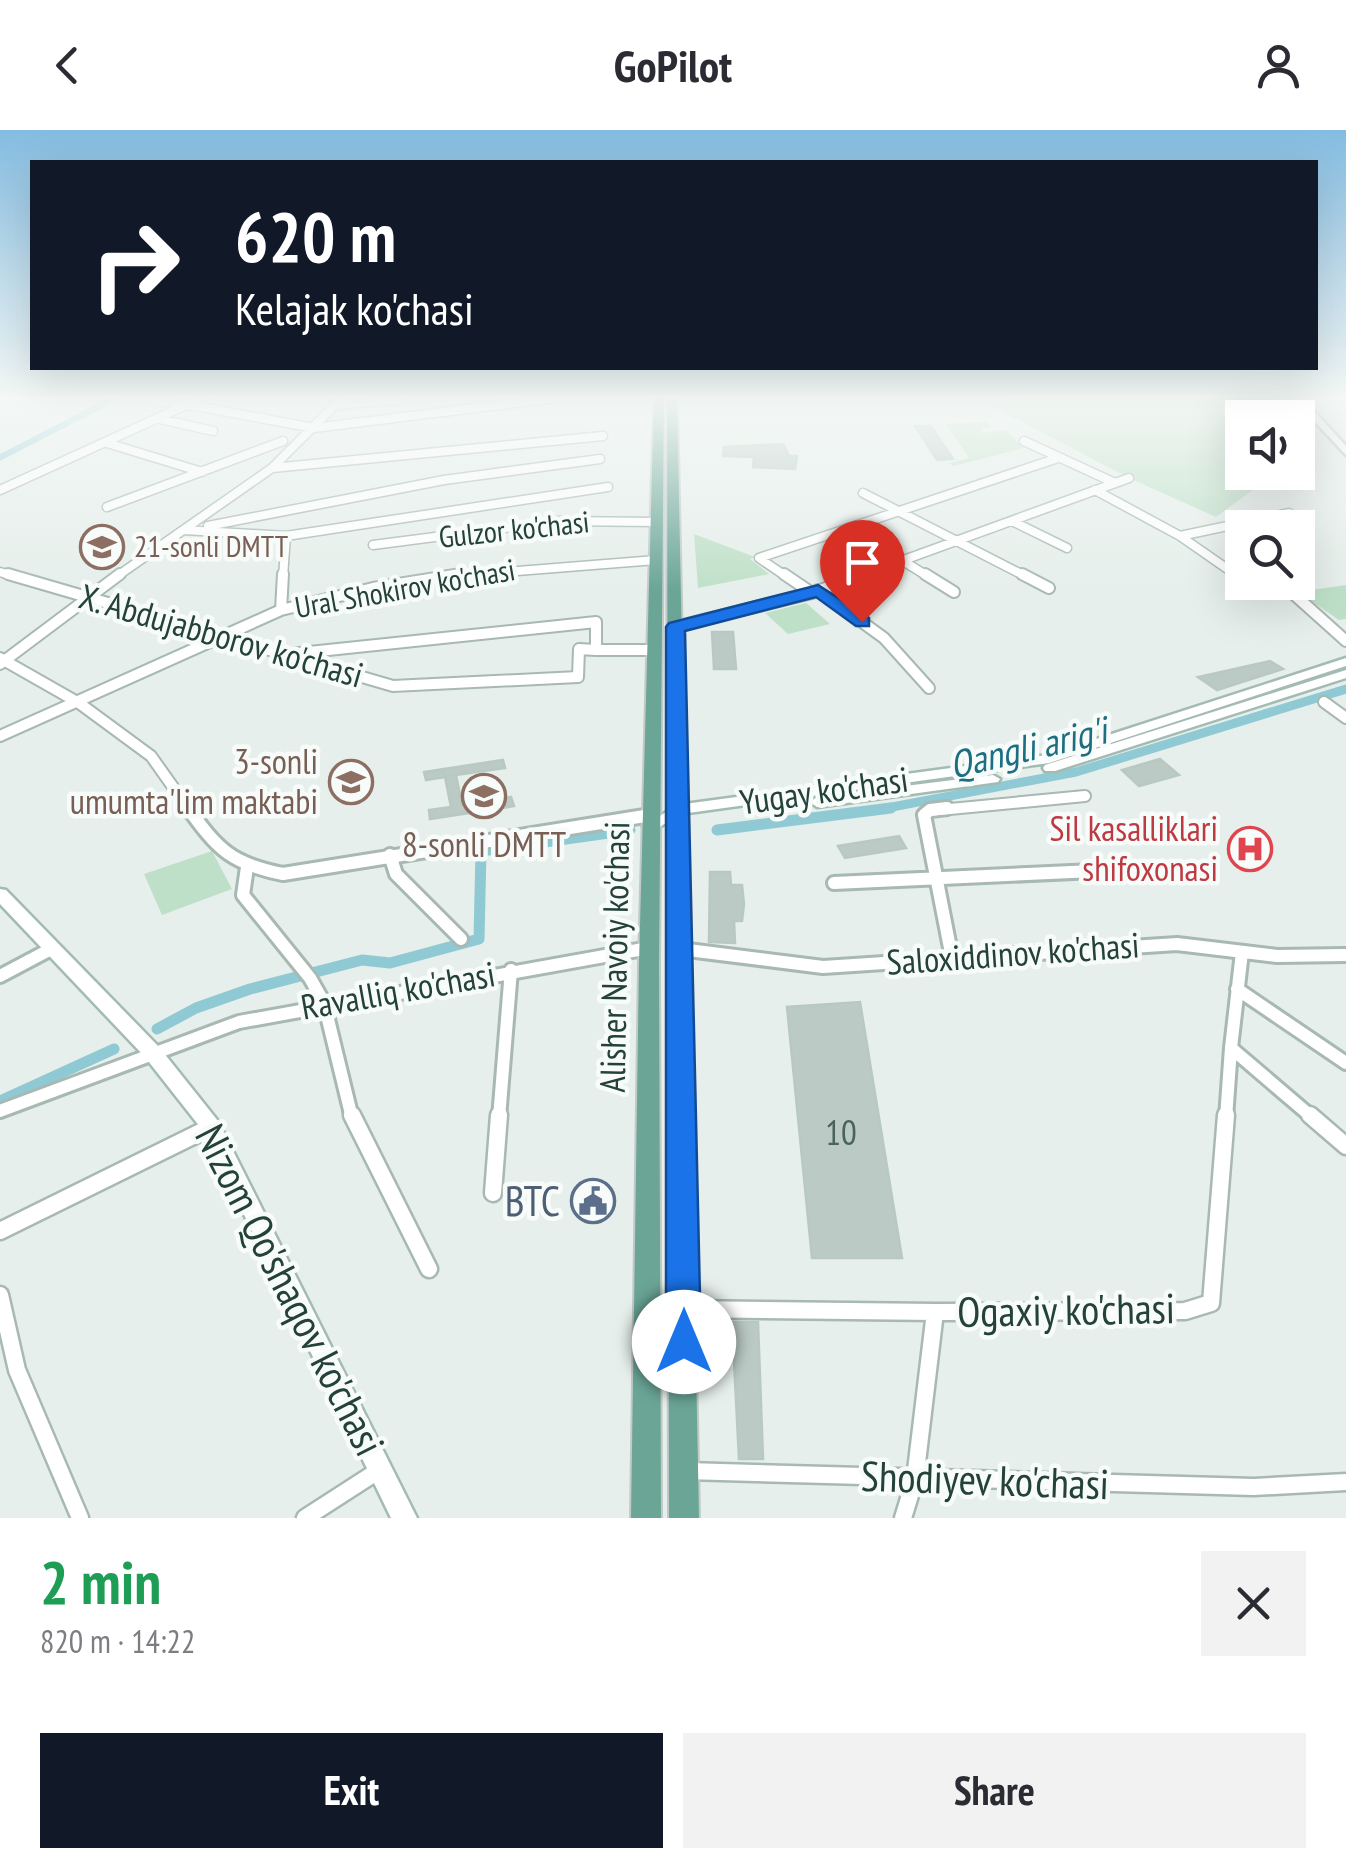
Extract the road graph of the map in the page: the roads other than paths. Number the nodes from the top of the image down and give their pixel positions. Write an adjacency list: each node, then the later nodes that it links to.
1 (68, 461): 16 (street)
2 (164, 461): 12 (street)
3 (231, 461): 12 (street)
4 (280, 461): 11 (street)
5 (383, 461): 11 (street)
6 (587, 461): 25 (street)
7 (663, 461): 19 (main road, Alisher Navoiy ko'chasi)
8 (668, 461): 19 (main road, Alisher Navoiy ko'chasi)
9 (1050, 461): 21 (street)
10 (1059, 461): 14 (street)
11 (272, 468): 25 (street)
12 (202, 472): 20 (street)
13 (1129, 478): 14 (street)
14 (1115, 483): 17 (street)
15 (608, 486): 26 (street, Gulzor ko'chasi)
16 (0, 490)
17 (1095, 490): 22 (street); 27 (street)
18 (863, 494): 21 (street)
19 (665, 500): 23 (main road, Alisher Navoiy ko'chasi); 41 (main road, Alisher Navoiy ko'chasi)
20 (107, 507)
21 (898, 510): 28 (street); 36 (street)
22 (1012, 521): 28 (street); 30 (street)
23 (656, 522): 29 (street, Gulzor ko'chasi); 31 (main road, Alisher Navoiy ko'chasi)
24 (1225, 527): 27 (street)
25 (184, 530): 26 (street, Gulzor ko'chasi); 38 (street)
26 (286, 536): 40 (street)
27 (1180, 536): 33 (street)
28 (959, 541): 32 (street); 35 (street)
29 (373, 545)
30 (1066, 548)
31 (656, 560): 40 (street, Ural Shokirov ko'chasi); 45 (main road, Alisher Navoiy ko'chasi)
32 (903, 562): 36 (street); 37 (street)
33 (1225, 567)
34 (0, 572): 38 (street, X. Abdujabborov ko'chasi)
35 (1049, 588)
36 (815, 592): 41 (street); 50 (street)
37 (954, 592)
38 (86, 598): 42 (street, X. Abdujabborov ko'chasi); 47 (street)
39 (1300, 600): 43 (street)
40 (281, 610): 42 (street, Ural Shokirov ko'chasi)
41 (676, 627): 56 (main road, Alisher Navoiy ko'chasi)
42 (224, 638): 46 (street, X. Abdujabborov ko'chasi); 52 (street, Ural Shokirov ko'chasi)
43 (1346, 641)
44 (596, 650): 45 (street); 46 (street); 46 (street, X. Abdujabborov ko'chasi)
45 (656, 650): 56 (main road, Alisher Navoiy ko'chasi)
46 (281, 655)
47 (2, 661): 52 (street)
48 (1346, 662): 56 (main road, Yugay ko'chasi)
49 (1346, 674): 56 (main road, Yugay ko'chasi)
50 (929, 688)
51 (1324, 702): 53 (street)
52 (78, 703): 54 (street, Ural Shokirov ko'chasi); 58 (street)
53 (1346, 718)
54 (0, 736)
55 (1085, 796): 60 (street)
56 (666, 814): 57 (street); 64 (main road, Alisher Navoiy ko'chasi); 65 (main road, Alisher Navoiy ko'chasi)
57 (390, 855): 58 (street); 63 (street)
58 (247, 867): 73 (street)
59 (1138, 869): 60 (street)
60 (934, 878): 61 (street); 69 (street)
61 (834, 883)
62 (0, 894): 66 (main road, Nizom Qo'shaqov ko'chasi)
63 (460, 939)
64 (649, 948): 70 (street, Ravalliq ko'chasi); 78 (main road, Alisher Navoiy ko'chasi)
65 (680, 949): 69 (street, Saloxiddinov ko'chasi); 77 (main road, Alisher Navoiy ko'chasi)
66 (51, 950): 71 (street); 75 (main road, Nizom Qo'shaqov ko'chasi)
67 (1242, 952): 68 (street, Saloxiddinov ko'chasi); 69 (street, Saloxiddinov ko'chasi); 72 (street)
68 (1346, 955)
69 (952, 958)
70 (512, 970): 73 (street, Ravalliq ko'chasi); 82 (street)
71 (0, 976)
72 (1237, 989): 74 (street); 76 (street)
73 (324, 1004): 75 (street, Ravalliq ko'chasi); 84 (street)
74 (1231, 1048): 81 (street); 87 (street, Ogaxiy ko'chasi)
75 (152, 1052): 79 (street, Ravalliq ko'chasi); 80 (main road, Nizom Qo'shaqov ko'chasi)
76 (1346, 1064)
77 (681, 1072): 78 (main road); 86 (main road, Alisher Navoiy ko'chasi)
78 (648, 1073): 95 (main road, Alisher Navoiy ko'chasi)
79 (0, 1112)
80 (211, 1127): 83 (street); 88 (main road, Nizom Qo'shaqov ko'chasi)
81 (1346, 1146)
82 (493, 1193)
83 (0, 1231)
84 (429, 1269)
85 (0, 1295): 92 (street)
86 (683, 1309): 87 (street); 89 (main road, Alisher Navoiy ko'chasi)
87 (935, 1312): 90 (street, Ogaxiy ko'chasi)
88 (381, 1469): 93 (street); 94 (main road, Nizom Qo'shaqov ko'chasi)
89 (685, 1471): 90 (street, Shodiyev ko'chasi); 96 (main road, Alisher Navoiy ko'chasi)
90 (914, 1478): 91 (street, Shodiyev ko'chasi); 97 (street, Ogaxiy ko'chasi)
91 (1346, 1482)
92 (80, 1518)
93 (305, 1518)
94 (404, 1518)
95 (646, 1518)
96 (684, 1518)
97 (902, 1518)

